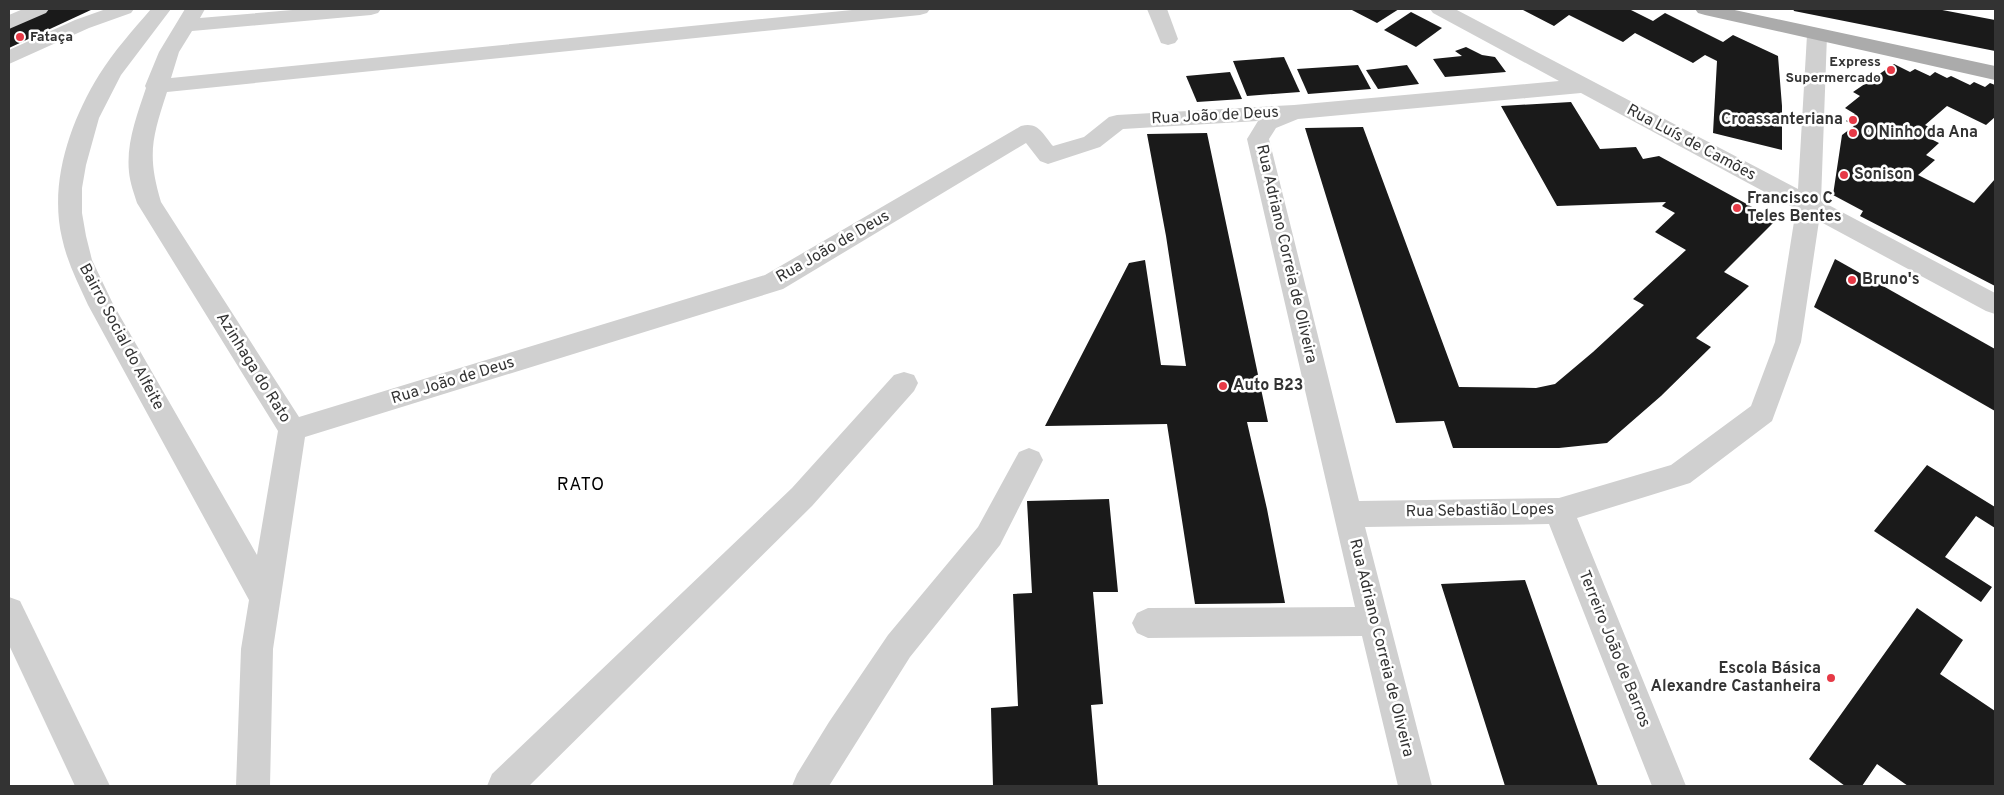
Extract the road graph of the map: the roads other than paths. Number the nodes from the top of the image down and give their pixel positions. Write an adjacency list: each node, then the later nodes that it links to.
1 (39, 9): 10 (street)
2 (124, 9): 13 (street)
3 (371, 9): 9 (street)
4 (920, 9): 15 (street)
5 (1157, 9): 12 (street)
6 (1440, 9): 16 (street, Rua Luís de Camões)
7 (1705, 9): 11 (main road)
8 (150, 11): 25 (street, Bairro Social do Alfeite)
9 (190, 17): 15 (street, Azinhaga do Rato)
10 (9, 23)
11 (1817, 35): 14 (main road); 18 (street, Rua Sebastião Lopes)
12 (1168, 39)
13 (9, 58)
14 (1995, 73)
15 (156, 86): 21 (street, Azinhaga do Rato)
16 (1584, 86): 17 (street, Rua Adriano Correia de Oliveira); 18 (street, Rua Luís de Camões)
17 (1294, 112): 21 (street, Rua João de Deus); 24 (street, Rua Adriano Correia de Oliveira)
18 (1809, 205): 19 (street, Rua Luís de Camões); 23 (street, Rua Sebastião Lopes)
19 (1995, 304)
20 (904, 383): 31 (street)
21 (292, 430): 25 (street, Azinhaga do Rato)
22 (1029, 460): 32 (street)
23 (1559, 511): 24 (street, Rua Sebastião Lopes); 34 (street, Terreiro João de Barros)
24 (1347, 514): 27 (street, Rua Adriano Correia de Oliveira)
25 (264, 597): 30 (street, Azinhaga do Rato)
26 (9, 611): 29 (street)
27 (1374, 621): 28 (street); 33 (street, Rua Adriano Correia de Oliveira)
28 (1148, 623)
29 (93, 786)
30 (253, 786)
31 (504, 786)
32 (809, 786)
33 (1415, 786)
34 (1669, 786)

